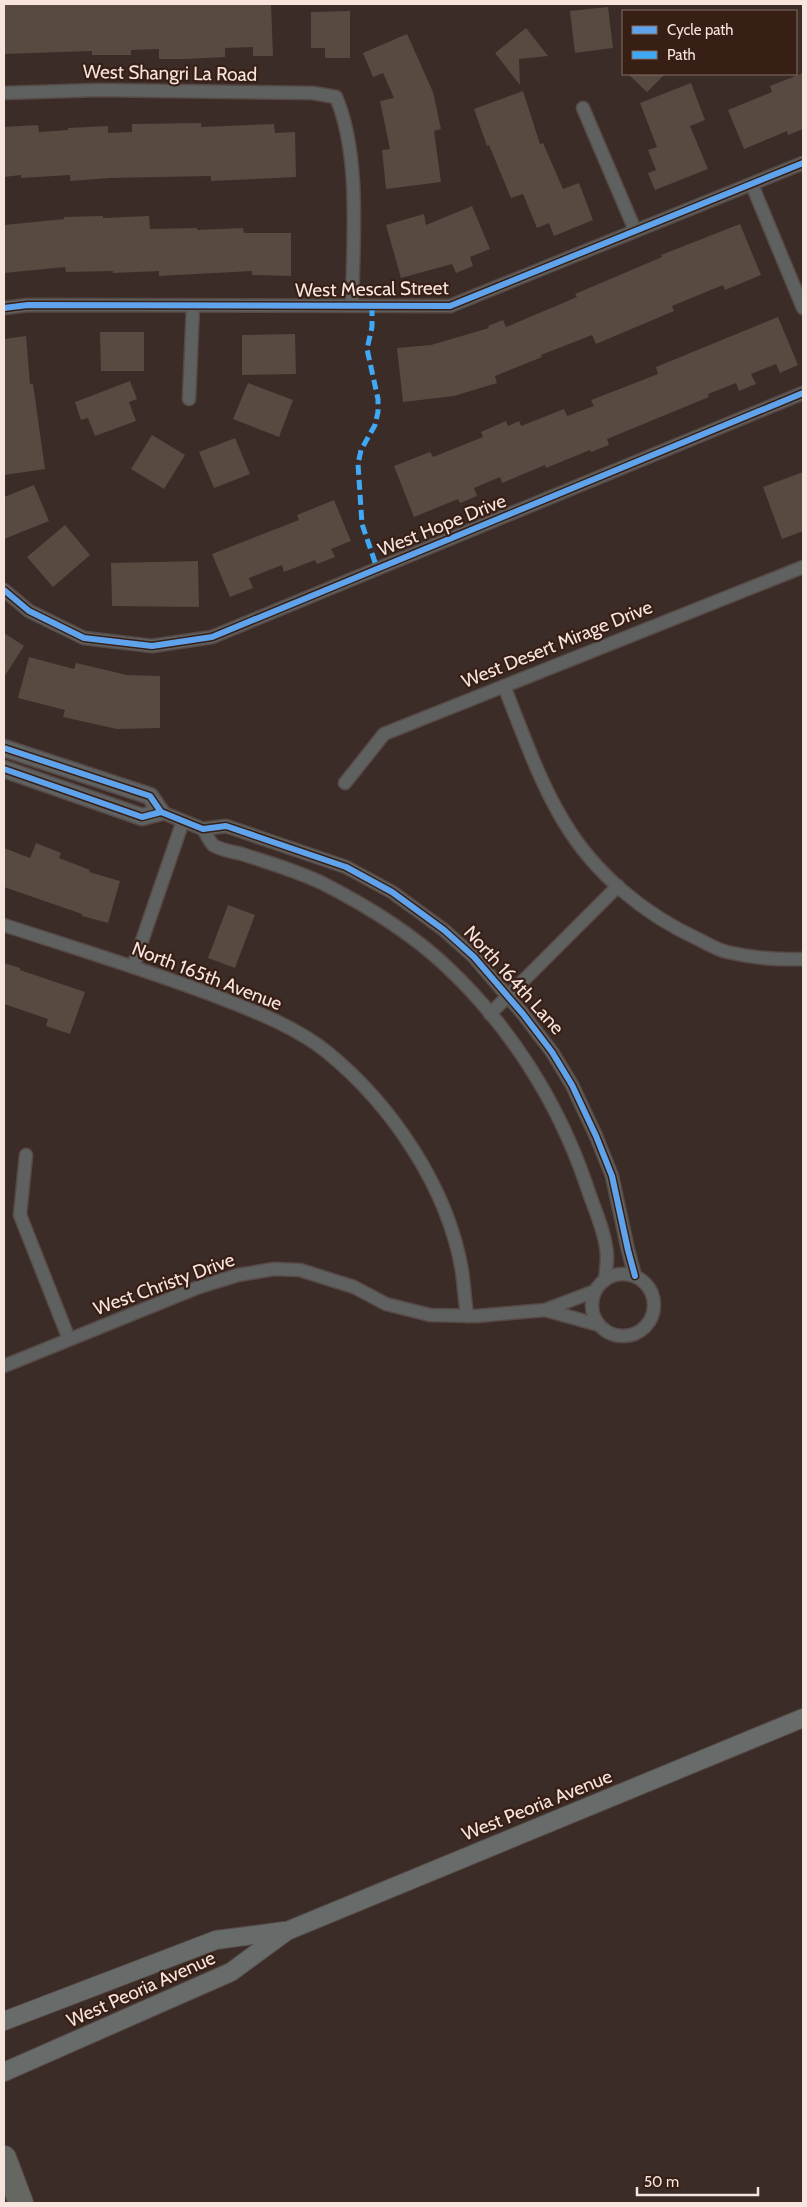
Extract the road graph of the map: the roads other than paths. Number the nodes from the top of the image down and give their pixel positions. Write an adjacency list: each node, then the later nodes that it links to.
1 (4, 93): 7 (street, West Shangri La Road)
2 (584, 108): 5 (street)
3 (803, 163): 4 (street, West Mescal Street)
4 (752, 185): 5 (street, West Mescal Street); 9 (street)
5 (635, 230): 7 (street, West Mescal Street)
6 (193, 306): 7 (street, West Mescal Street); 8 (street, West Mescal Street); 11 (street)
7 (352, 306)
8 (4, 308)
9 (803, 308)
10 (803, 393): 13 (street, West Hope Drive)
11 (189, 399)
12 (803, 567): 14 (street, West Desert Mirage Drive)
13 (4, 590)
14 (504, 686): 17 (street, West Desert Mirage Drive); 21 (street)
15 (4, 748): 18 (street)
16 (4, 769): 18 (street)
17 (345, 783)
18 (161, 812): 19 (street, North 164th Lane)
19 (182, 821): 20 (street, North 164th Lane); 24 (street)
20 (203, 829): 25 (street, North 164th Lane); 26 (street, North 164th Lane)
21 (618, 886): 23 (street); 25 (street)
22 (4, 925): 24 (street, North 165th Avenue)
23 (803, 959)
24 (133, 967): 32 (street, North 165th Avenue)
25 (508, 996): 26 (street); 28 (street, North 164th Lane)
26 (490, 1014): 29 (street, North 164th Lane)
27 (26, 1155): 34 (street)
28 (635, 1276): 29 (street); 33 (street, North 164th Lane)
29 (605, 1279): 30 (street)
30 (595, 1291): 31 (street); 33 (street)
31 (545, 1310): 32 (street, West Christy Drive); 33 (street)
32 (467, 1316): 34 (street, West Christy Drive)
33 (599, 1325)
34 (69, 1339): 35 (street, West Christy Drive)
35 (4, 1366)
36 (803, 1718): 37 (main road, West Peoria Avenue)
37 (287, 1931): 38 (main road, West Peoria Avenue); 39 (main road, West Peoria Avenue)
38 (4, 2021)
39 (4, 2072)
40 (4, 2158): 41 (highway)
41 (21, 2203)

